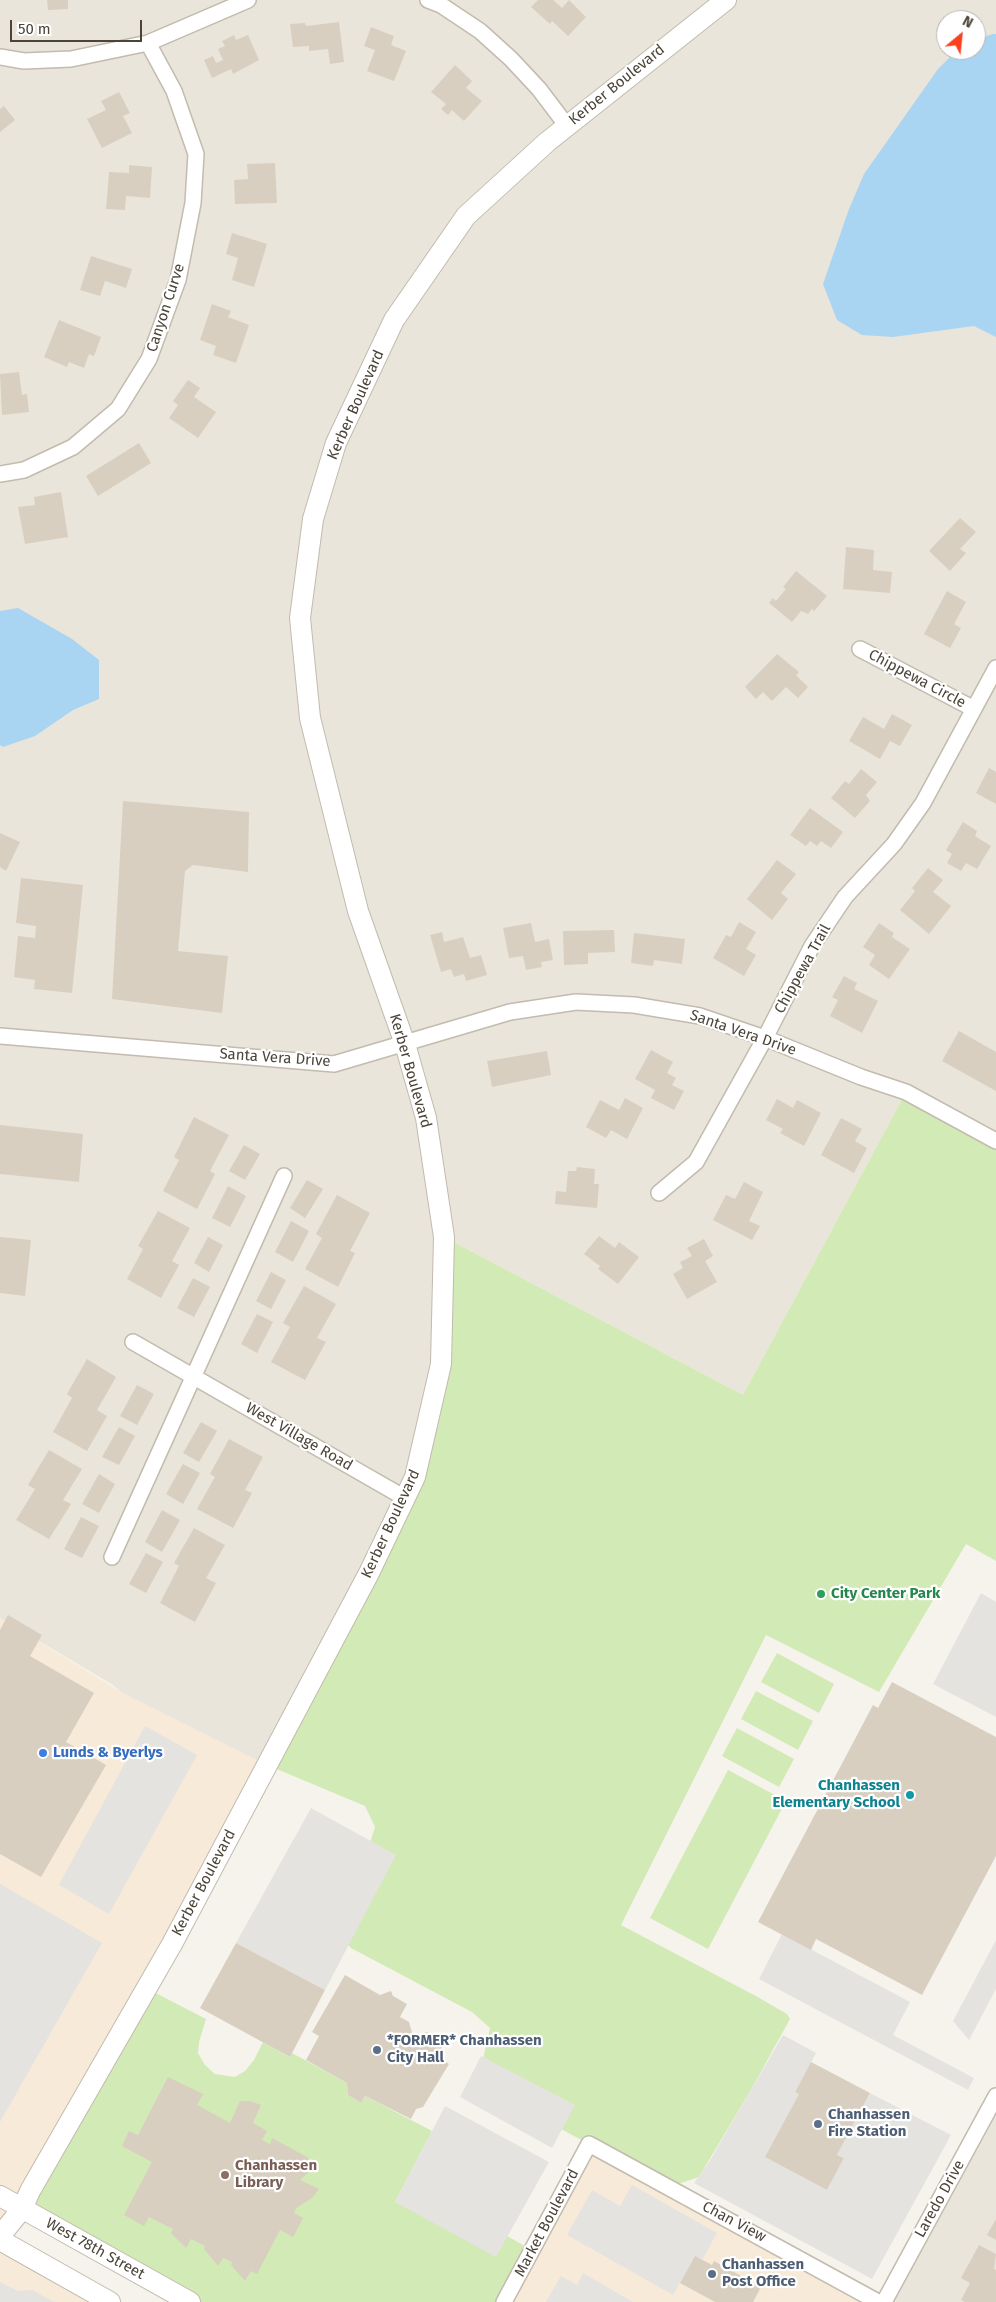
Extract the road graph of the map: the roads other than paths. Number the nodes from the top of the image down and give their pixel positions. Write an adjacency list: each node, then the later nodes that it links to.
1 (248, 0): 4 (street)
2 (428, 0): 6 (street)
3 (726, 0): 6 (street, Kerber Boulevard)
4 (148, 43): 5 (street); 7 (street, Canyon Curve)
5 (0, 57)
6 (567, 126): 13 (street, Kerber Boulevard)
7 (0, 474)
8 (860, 649): 10 (street, Chippewa Circle)
9 (996, 668): 10 (street, Chippewa Trail)
10 (974, 709): 12 (street, Chippewa Trail)
11 (0, 1036): 13 (street, Santa Vera Drive)
12 (765, 1038): 13 (street, Santa Vera Drive); 14 (street, Santa Vera Drive); 16 (street, Chippewa Trail)
13 (405, 1044): 19 (street, Kerber Boulevard)
14 (996, 1141)
15 (284, 1176): 18 (street)
16 (659, 1193)
17 (133, 1342): 18 (street, West Village Road)
18 (194, 1377): 19 (street, West Village Road); 20 (street)
19 (405, 1498): 24 (street, Kerber Boulevard)
20 (112, 1557)
21 (996, 2096): 31 (street, Laredo Drive)
22 (589, 2144): 29 (street, Market Boulevard); 30 (street, Chan View)
23 (0, 2196): 24 (street, West 78th Street)
24 (22, 2209): 25 (street, Kerber Boulevard); 28 (street, West 78th Street)
25 (0, 2236)
26 (0, 2240): 27 (street)
27 (110, 2302)
28 (190, 2302)
29 (504, 2302)
30 (878, 2302)
31 (884, 2302)

